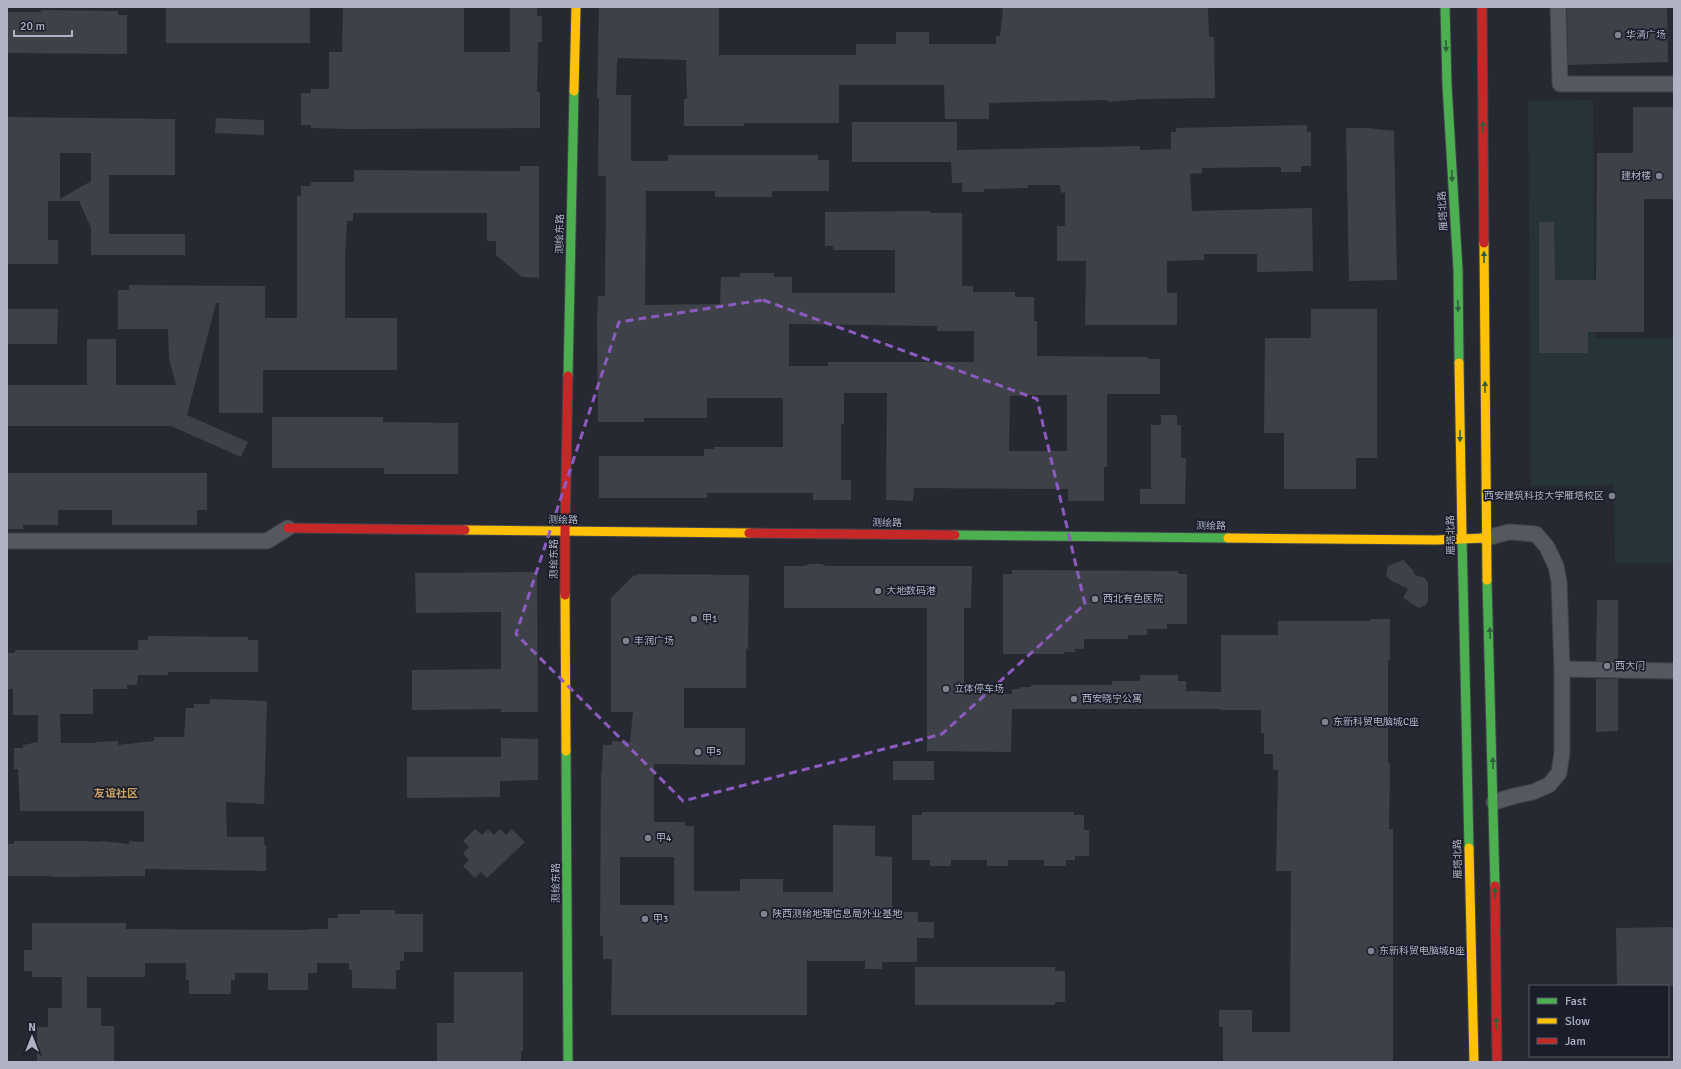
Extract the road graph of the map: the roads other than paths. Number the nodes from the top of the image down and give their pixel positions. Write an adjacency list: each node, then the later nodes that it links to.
1 (576, 7): 7 (street, 测绘东路)
2 (1445, 7): 9 (street, 雁塔北路, one-way to 9)
3 (1482, 7): 8 (street, one-way to 3)
4 (1558, 7): 5 (street)
5 (1674, 84)
6 (288, 528): 7 (street, 测绘路); 10 (street)
7 (565, 531): 9 (street, 测绘路); 15 (street, 测绘东路)
8 (1486, 538): 9 (street, 测绘路); 11 (street); 13 (street, one-way to 8)
9 (1462, 539): 16 (street, 雁塔北路)
10 (7, 541)
11 (1562, 669): 12 (street); 13 (street)
12 (1674, 671)
13 (1494, 802): 14 (street, one-way to 13)
14 (1498, 1060)
15 (568, 1062)
16 (1474, 1062)

